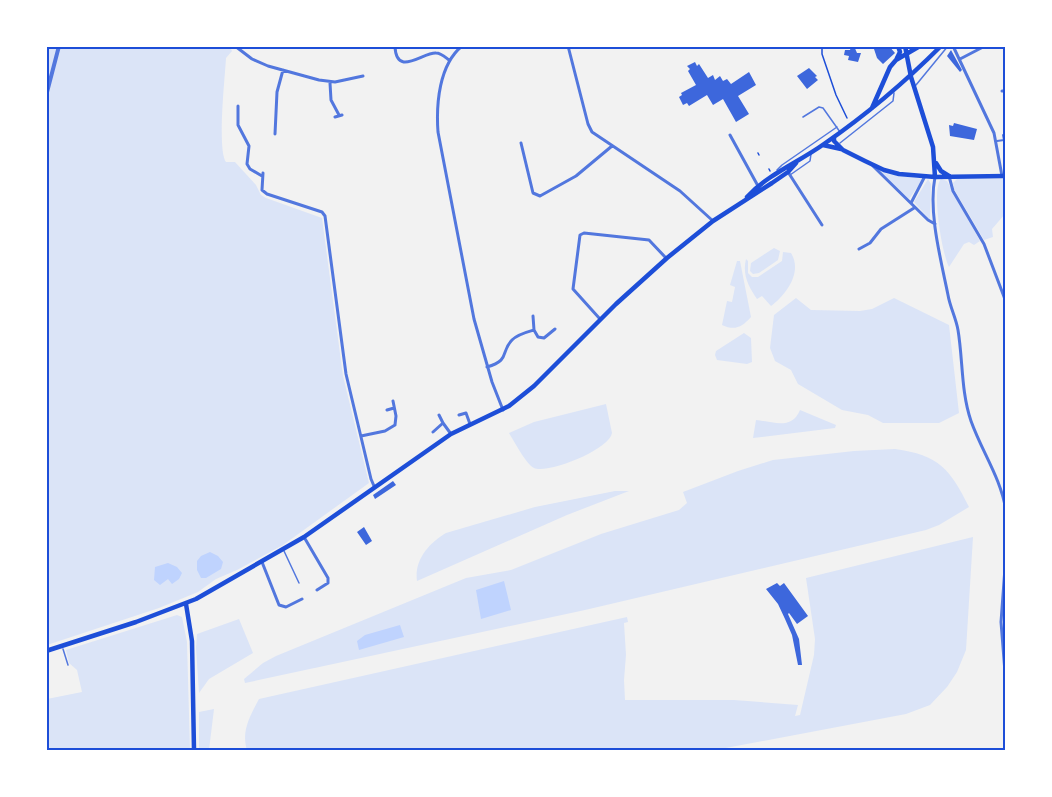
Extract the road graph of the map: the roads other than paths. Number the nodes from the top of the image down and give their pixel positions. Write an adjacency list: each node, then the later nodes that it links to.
1 (59, 46): 23 (street)
2 (235, 46): 17 (street)
3 (395, 46): 15 (street)
4 (462, 46): 15 (street)
5 (568, 46): 40 (street)
6 (898, 46): 16 (main road)
7 (905, 46): 13 (main road)
8 (920, 46): 13 (main road)
9 (941, 46): 19 (main road)
10 (948, 46): 21 (lane)
11 (953, 46): 14 (street)
12 (985, 46): 14 (street)
13 (906, 55): 16 (main road); 19 (main road)
14 (960, 59): 36 (street)
15 (449, 60): 67 (street)
16 (896, 60): 25 (main road)
17 (283, 70): 20 (street); 32 (street)
18 (363, 76): 20 (street)
19 (911, 77): 21 (main road); 22 (main road)
20 (330, 82): 26 (street)
21 (915, 88): 43 (main road)
22 (893, 92): 25 (main road); 31 (lane)
23 (46, 96)
24 (238, 106): 78 (street)
25 (871, 110): 29 (main road)
26 (339, 115)
27 (803, 117): 28 (lane)
28 (837, 127): 30 (lane); 46 (lane)
29 (847, 128): 30 (main road); 31 (lane)
30 (841, 132): 35 (main road)
31 (851, 133): 38 (lane)
32 (275, 134)
33 (730, 135): 52 (street)
34 (1005, 135): 36 (street)
35 (834, 137): 38 (main road); 39 (main road)
36 (997, 141): 50 (street)
37 (521, 143): 40 (street)
38 (838, 144): 41 (main road)
39 (823, 145): 41 (main road); 42 (main road)
40 (612, 146): 55 (street)
41 (843, 150): 45 (main road)
42 (811, 153): 44 (main road); 47 (lane)
43 (935, 162): 48 (main road); 49 (main road); 51 (main road)
44 (796, 163): 46 (main road); 47 (main road)
45 (872, 165): 48 (main road); 53 (street)
46 (778, 173): 52 (main road)
47 (789, 173): 52 (main road); 57 (street)
48 (925, 176): 51 (main road); 53 (street)
49 (949, 176): 50 (main road); 51 (main road); 60 (street)
50 (1004, 176)
51 (936, 177): 56 (street)
52 (760, 189): 55 (main road)
53 (910, 203): 54 (street)
54 (915, 207): 56 (street); 58 (street)
55 (713, 221): 59 (main road)
56 (935, 224): 80 (street)
57 (822, 225)
58 (859, 249)
59 (667, 258): 62 (main road); 62 (street)
60 (1005, 302)
61 (533, 316): 65 (street)
62 (600, 319): 71 (main road)
63 (555, 329): 65 (street)
64 (516, 330): 66 (street)
65 (534, 330): 66 (street)
66 (518, 336): 67 (street)
67 (487, 367): 71 (street)
68 (393, 401): 69 (street)
69 (394, 408): 70 (street); 78 (street)
70 (387, 410)
71 (503, 410): 75 (main road)
72 (439, 415): 74 (street)
73 (459, 415): 75 (street)
74 (443, 423): 76 (street); 77 (street)
75 (470, 424): 77 (main road)
76 (433, 432)
77 (451, 434): 79 (main road)
78 (361, 436): 79 (street)
79 (374, 486): 82 (main road)
80 (1004, 489): 81 (street)
81 (1005, 511)
82 (304, 537): 83 (main road); 88 (street)
83 (284, 550): 85 (main road); 86 (lane)
84 (1005, 554): 87 (street)
85 (262, 562): 89 (street); 90 (main road)
86 (299, 582)
87 (1004, 587): 91 (street)
88 (317, 590)
89 (302, 599)
90 (186, 604): 92 (main road); 97 (main road)
91 (1003, 609): 94 (street)
92 (62, 646): 93 (main road); 95 (lane)
93 (46, 651)
94 (1004, 658): 96 (street)
95 (68, 665)
96 (1005, 685)
97 (194, 750)

